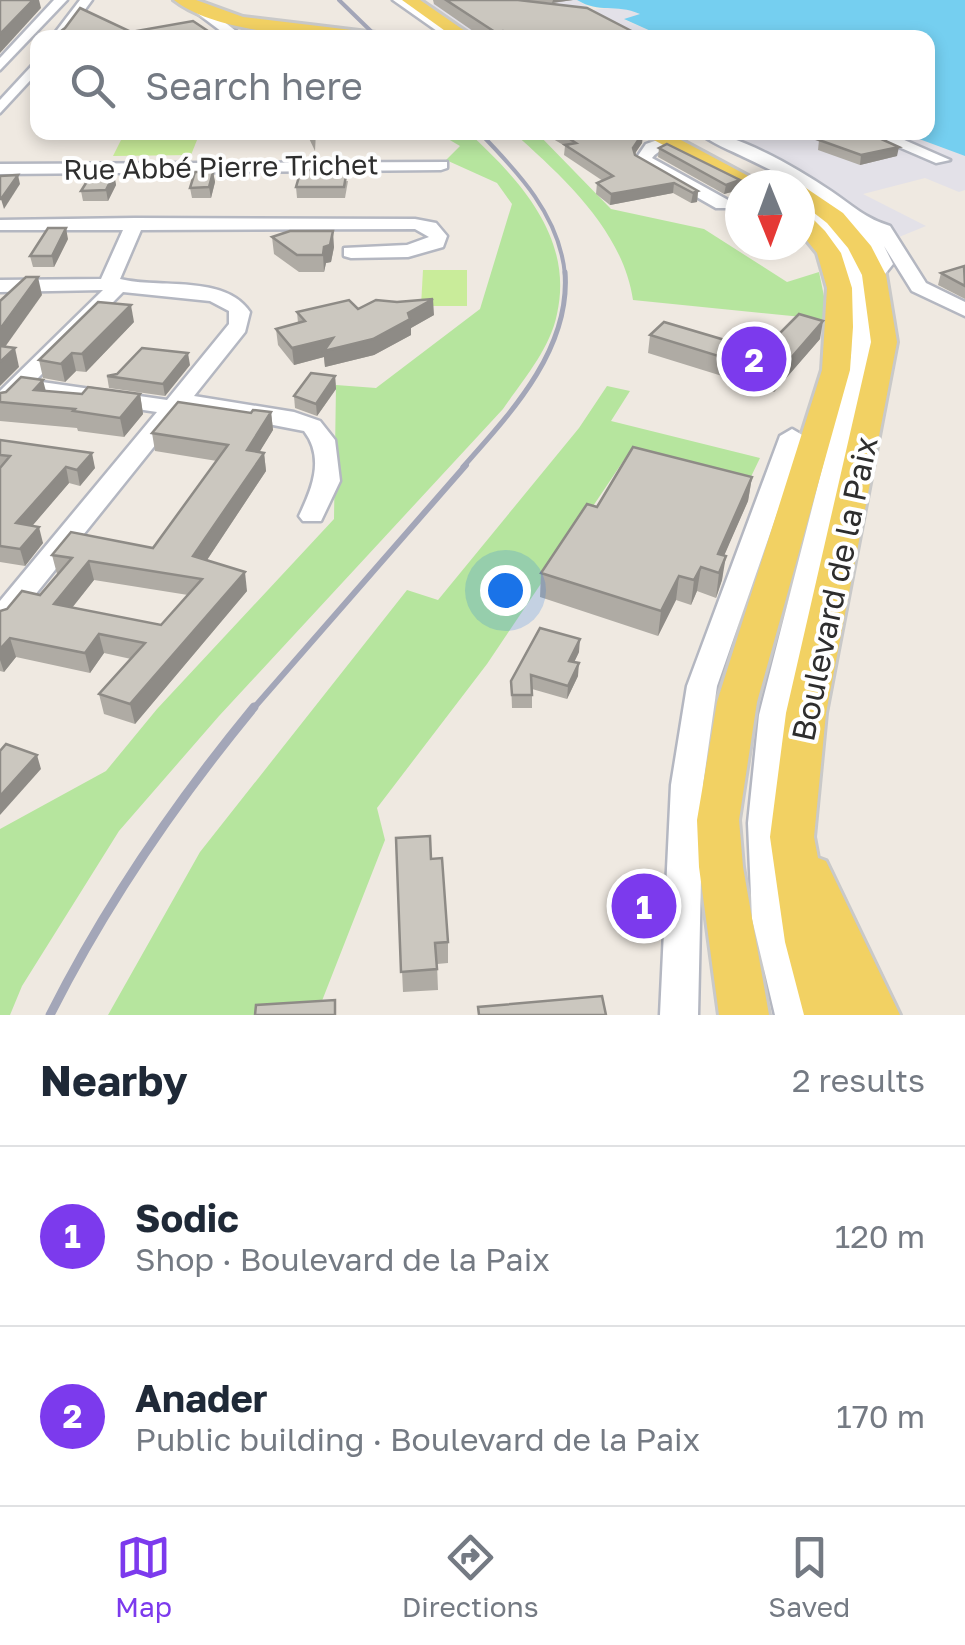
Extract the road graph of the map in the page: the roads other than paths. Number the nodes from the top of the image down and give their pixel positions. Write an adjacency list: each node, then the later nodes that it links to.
1 (60, 0): 6 (street); 9 (street)
2 (86, 0): 10 (street)
3 (182, 0): 8 (main road)
4 (387, 0): 13 (main road)
5 (399, 0): 14 (street)
6 (35, 2)
7 (423, 3): 15 (main road)
8 (201, 10): 11 (street); 12 (main road)
9 (33, 30)
10 (64, 30)
11 (228, 30)
12 (303, 30)
13 (444, 30)
14 (446, 30)
15 (449, 30)
16 (30, 33): 17 (street)
17 (0, 66)
18 (30, 74): 19 (street)
19 (0, 109)
20 (661, 140): 33 (street)
21 (677, 140): 29 (main road)
22 (679, 140): 30 (street)
23 (680, 140): 31 (main road)
24 (721, 140): 35 (street)
25 (892, 140): 26 (street)
26 (942, 160)
27 (441, 165): 28 (street, Rue Abbé Pierre Trichet)
28 (0, 169)
29 (728, 170)
30 (744, 170)
31 (753, 170)
32 (815, 203): 40 (main road, Boulevard de la Paix)
33 (722, 204)
34 (815, 215): 54 (street, Boulevard de la Paix)
35 (857, 220): 40 (street); 43 (street)
36 (135, 224): 37 (street); 39 (street); 41 (street)
37 (0, 225)
38 (815, 233): 44 (main road, Boulevard de la Paix)
39 (351, 252)
40 (874, 274): 51 (main road, Boulevard de la Paix)
41 (114, 285): 42 (street); 45 (street); 47 (street)
42 (0, 286)
43 (965, 310)
44 (838, 346): 48 (main road); 53 (main road, Boulevard de la Paix)
45 (20, 385): 46 (street); 47 (street)
46 (0, 404)
47 (176, 404): 49 (street); 50 (street)
48 (792, 436): 52 (street)
49 (312, 516)
50 (0, 619)
51 (792, 836): 55 (main road, Boulevard de la Paix); 56 (main road)
52 (680, 1015)
53 (744, 1015)
54 (794, 1015)
55 (829, 1015)
56 (875, 1015)

